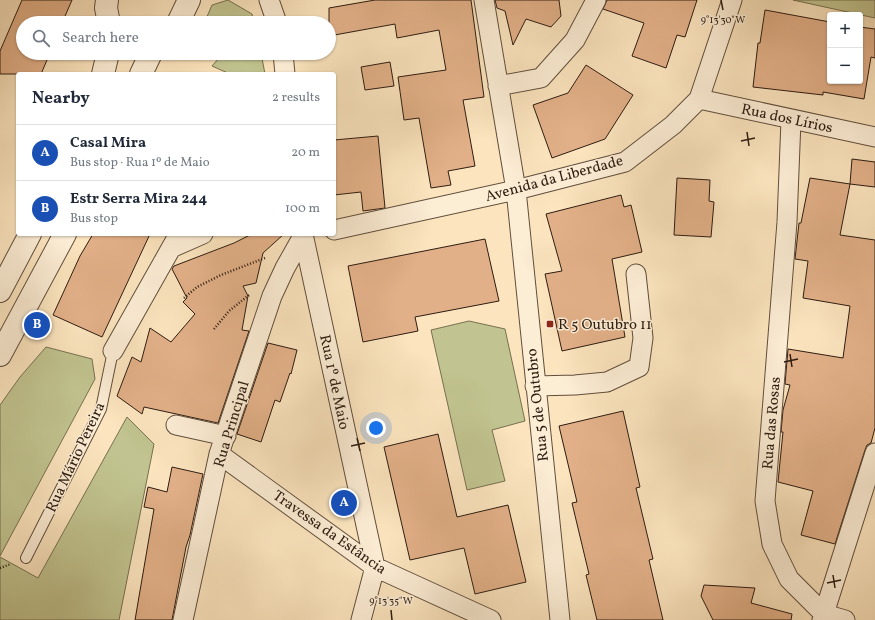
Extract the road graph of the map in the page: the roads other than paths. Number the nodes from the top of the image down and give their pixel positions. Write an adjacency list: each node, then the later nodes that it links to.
1 (107, 0): 8 (street)
2 (189, 0): 9 (street)
3 (262, 0): 7 (street)
4 (484, 0): 16 (street, Rua 5 de Outubro)
5 (596, 0): 16 (street)
6 (732, 0): 17 (street, Avenida da Liberdade)
7 (274, 13)
8 (108, 16)
9 (181, 16)
10 (106, 60): 13 (street)
11 (148, 60): 14 (street)
12 (284, 60): 15 (street)
13 (103, 72)
14 (142, 72)
15 (285, 72)
16 (498, 86): 20 (street, Rua 5 de Outubro)
17 (699, 99): 18 (street, Rua dos Lírios); 20 (street, Avenida da Liberdade)
18 (791, 120): 19 (street, Rua dos Lírios); 39 (street, Rua das Rosas)
19 (875, 137)
20 (516, 190): 21 (street, Avenida da Liberdade); 32 (street, Rua 5 de Outubro)
21 (336, 230)
22 (29, 236): 29 (street)
23 (64, 236): 31 (street)
24 (195, 236): 27 (street, Rua Mário Pereira)
25 (306, 236): 34 (street, Rua Principal)
26 (307, 236): 38 (street, Rua 1º de Maio)
27 (175, 241): 30 (street, Rua Mário Pereira)
28 (636, 274): 32 (street)
29 (0, 291)
30 (113, 352): 37 (lane, Rua Mário Pereira)
31 (0, 355)
32 (535, 386): 43 (street, Rua 5 de Outubro)
33 (176, 426): 34 (street)
34 (226, 436): 36 (street, Rua Principal)
35 (875, 453): 39 (street)
36 (220, 454): 38 (street, Travessa da Estância); 40 (street, Rua Principal)
37 (26, 558)
38 (375, 567): 41 (street, Rua 1º de Maio); 42 (street, Travessa da Estância)
39 (823, 617): 44 (street, Rua das Rosas)
40 (183, 620)
41 (361, 620)
42 (491, 620)
43 (560, 620)
44 (845, 620)

